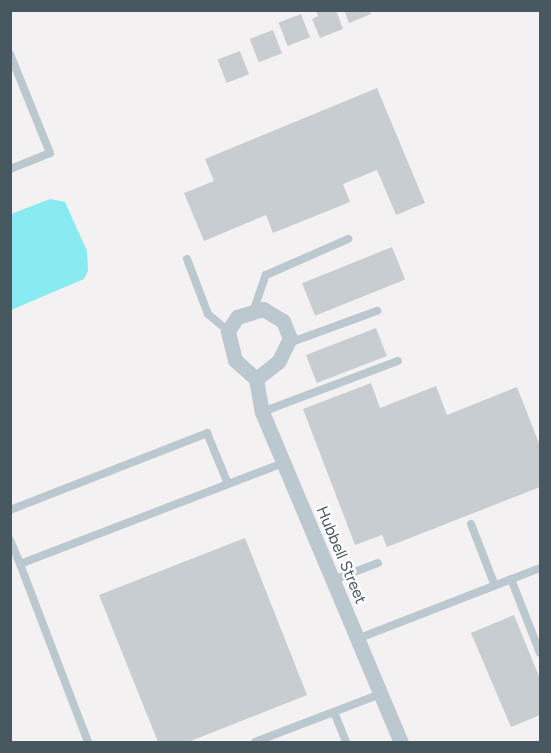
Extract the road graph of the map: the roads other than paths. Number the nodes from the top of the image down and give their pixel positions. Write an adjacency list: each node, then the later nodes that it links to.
1 (11, 56): 2 (lane)
2 (10, 169)
3 (348, 239): 5 (lane)
4 (187, 259): 7 (lane)
5 (254, 309): 7 (street); 8 (street)
6 (377, 311): 8 (lane)
7 (228, 332): 10 (street)
8 (289, 343): 10 (street)
9 (398, 361): 11 (lane)
10 (256, 379): 11 (street, Hubbell Street)
11 (262, 412): 12 (street, Hubbell Street)
12 (283, 463): 13 (lane); 21 (street, Hubbell Street)
13 (228, 484): 14 (lane); 18 (lane)
14 (10, 510)
15 (471, 524): 22 (lane)
16 (10, 540): 18 (lane)
17 (378, 563): 21 (lane)
18 (20, 564): 27 (lane)
19 (540, 568): 20 (lane)
20 (512, 579): 22 (lane); 24 (lane)
21 (333, 580): 23 (street, Hubbell Street)
22 (495, 586): 23 (lane)
23 (357, 639): 25 (street, Hubbell Street)
24 (540, 652)
25 (381, 694): 26 (lane); 30 (street, Hubbell Street)
26 (334, 712): 28 (lane); 29 (lane)
27 (88, 742)
28 (255, 742)
29 (346, 742)
30 (401, 742)

